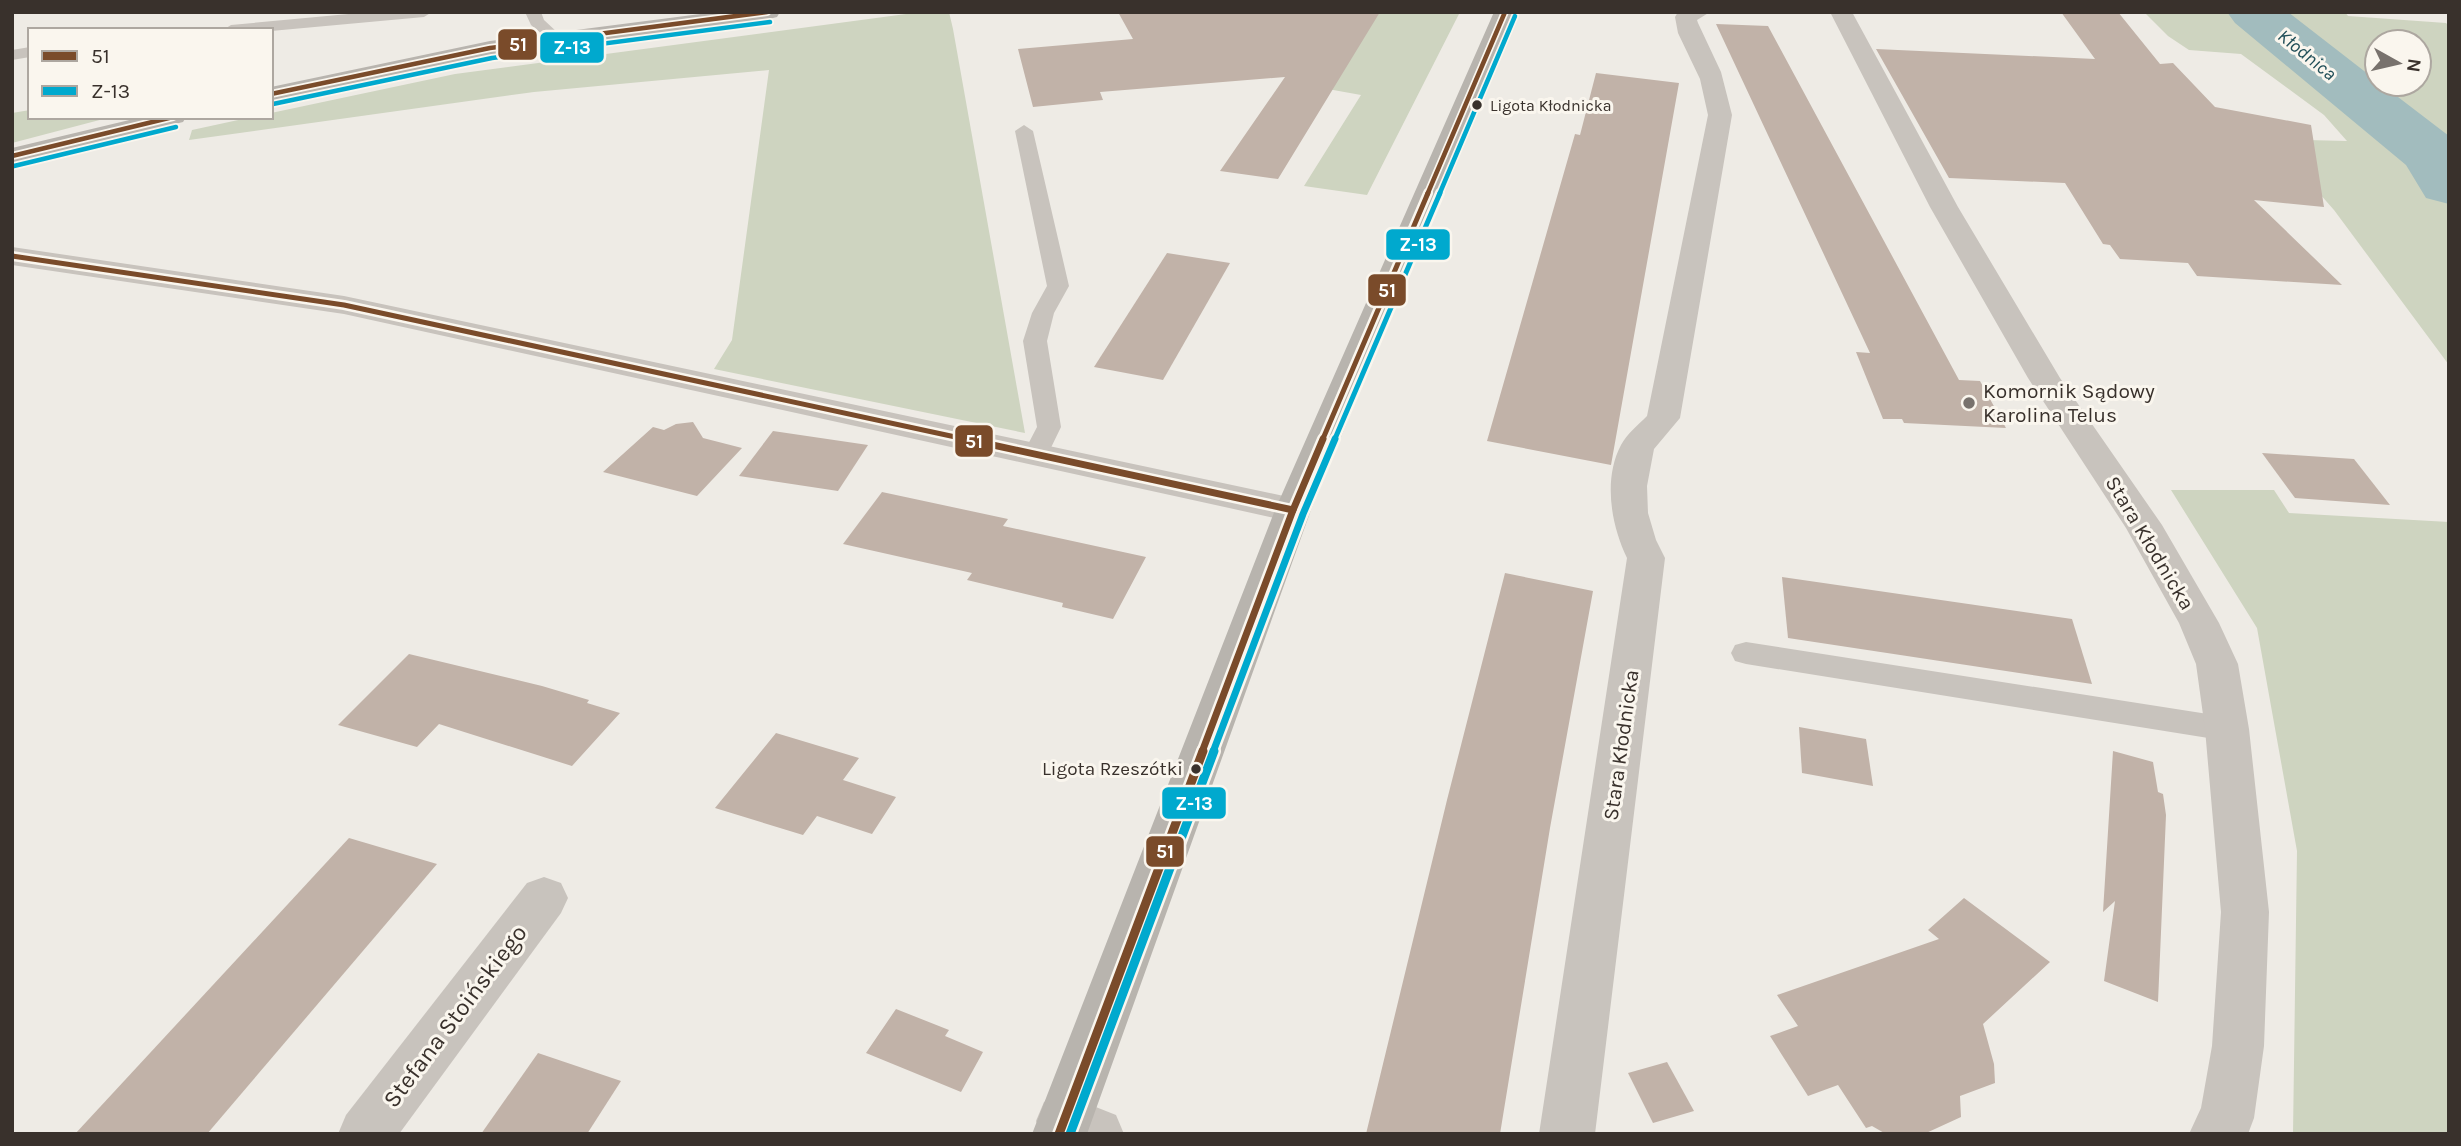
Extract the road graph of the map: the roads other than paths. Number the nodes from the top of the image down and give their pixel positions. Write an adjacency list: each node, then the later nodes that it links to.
1 (424, 12): 7 (lane)
2 (533, 12): 8 (lane)
3 (769, 12): 8 (street)
4 (1505, 12): 15 (street)
5 (1699, 12): 21 (street, Stara Kłodnicka)
6 (1841, 12): 17 (street, Stara Kłodnicka)
7 (252, 28)
8 (550, 40): 9 (street)
9 (273, 94)
10 (166, 119): 12 (street)
11 (1024, 131): 14 (lane)
12 (12, 156)
13 (12, 256): 14 (street)
14 (1037, 454): 15 (street)
15 (1293, 510): 19 (street)
16 (1746, 653): 17 (lane)
17 (2227, 729): 22 (street, Stara Kłodnicka)
18 (544, 898): 20 (street, Stefana Stoińskiego)
19 (1073, 1130)
20 (365, 1134)
21 (1567, 1134)
22 (2216, 1134)

